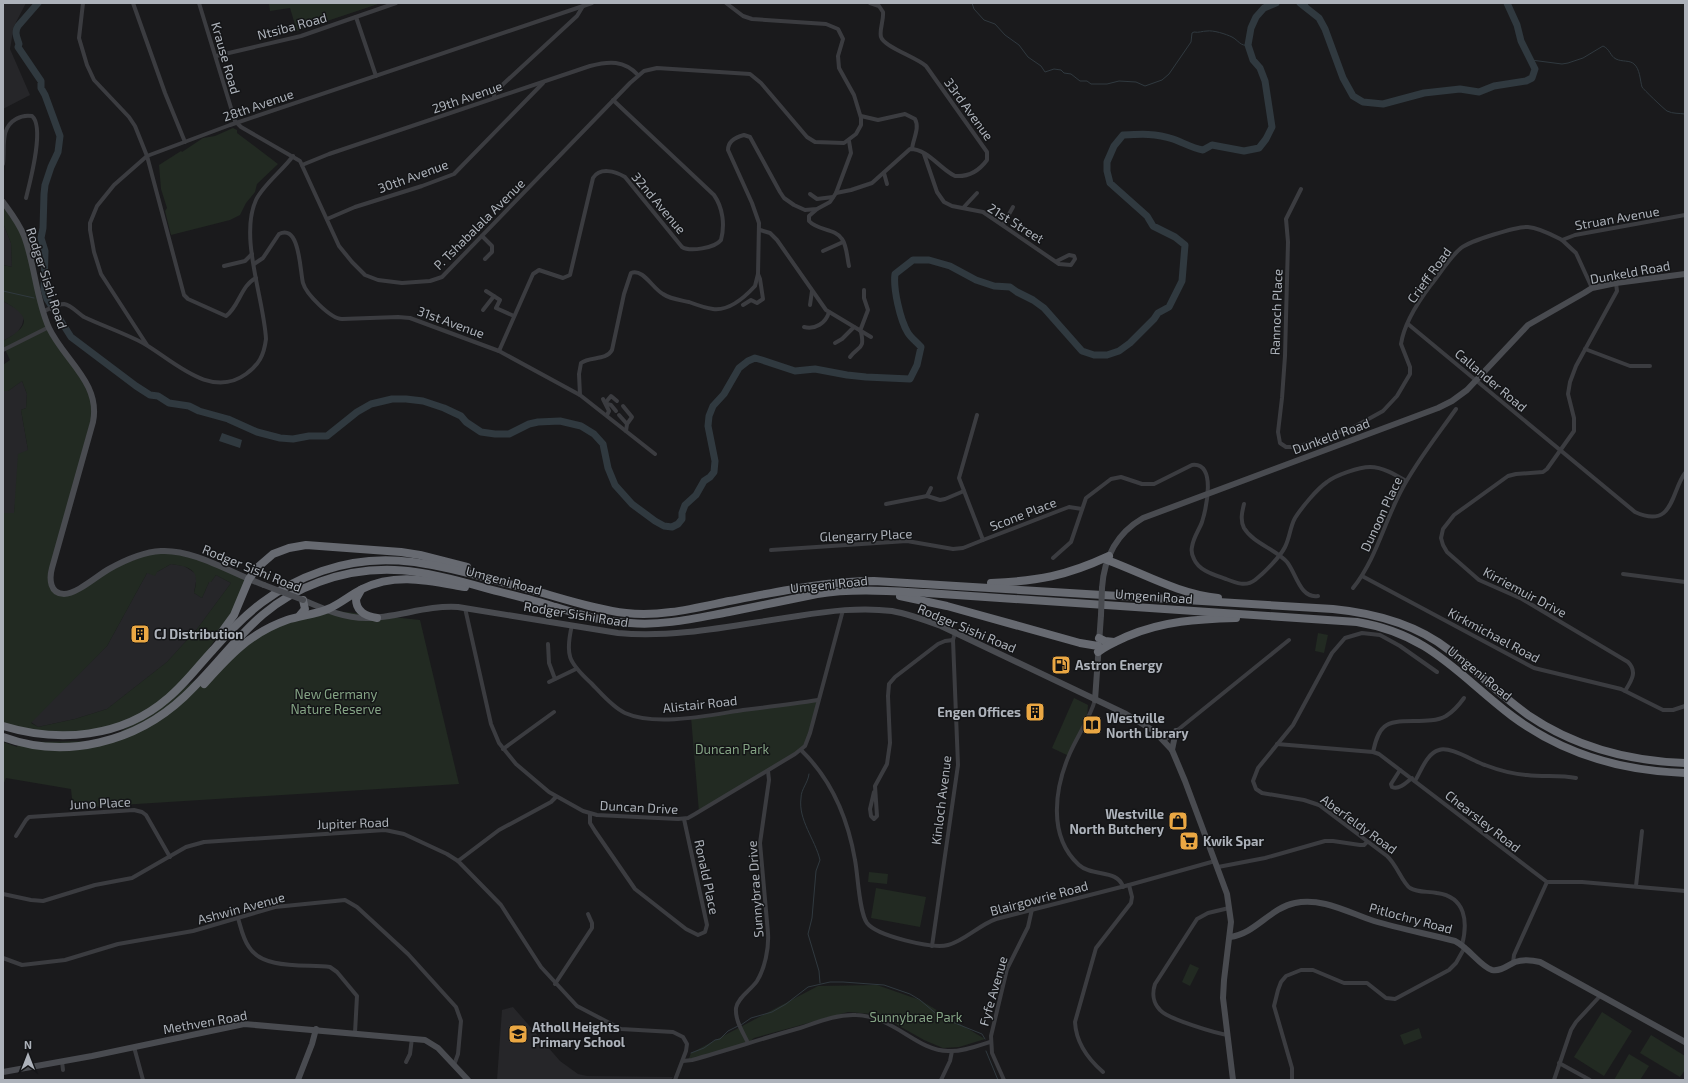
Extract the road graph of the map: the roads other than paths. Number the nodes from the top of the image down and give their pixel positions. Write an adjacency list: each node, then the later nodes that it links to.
1 (84, 3): 22 (street)
2 (133, 3): 19 (street)
3 (199, 3): 10 (street, Krause Road)
4 (396, 3): 9 (street, Ntsiba Road)
5 (592, 3): 8 (street, 28th Avenue)
6 (726, 3): 16 (street)
7 (870, 3): 21 (street, 33rd Avenue)
8 (583, 6): 12 (street, 28th Avenue); 14 (street)
9 (356, 17): 10 (street, Ntsiba Road); 12 (street)
10 (216, 56): 17 (street, Krause Road)
11 (638, 74): 13 (street, 29th Avenue); 15 (street, P. Tshabalala Avenue); 18 (street, P. Tshabalala Avenue)
12 (376, 76): 17 (street, 28th Avenue)
13 (545, 81): 14 (street, 29th Avenue); 39 (street, 30th Avenue)
14 (494, 98): 25 (street, 29th Avenue)
15 (613, 100): 42 (street, P. Tshabalala Avenue); 66 (street, 32nd Avenue)
16 (861, 116): 18 (street); 20 (street)
17 (237, 124): 19 (street, 28th Avenue); 23 (street)
18 (849, 141): 29 (street)
19 (185, 142): 22 (street, 28th Avenue)
20 (912, 149): 21 (street, 33rd Avenue); 26 (street)
21 (924, 153): 36 (street, 21st Street)
22 (147, 156): 54 (street); 74 (street, 28th Avenue)
23 (293, 156): 25 (street, P. Tshabalala Avenue); 46 (street)
24 (3, 164): 33 (street)
25 (302, 165): 39 (street, P. Tshabalala Avenue)
26 (884, 173): 27 (street); 29 (street)
27 (886, 184)
28 (1301, 189): 92 (street, Rannoch Place)
29 (836, 193): 32 (street)
30 (977, 193): 36 (street)
31 (810, 194): 32 (street)
32 (833, 197): 37 (street)
33 (26, 198)
34 (3, 202): 63 (street, Rodger Sishi Road)
35 (1013, 207): 40 (street)
36 (963, 208): 40 (street, 21st Street)
37 (817, 209): 41 (street); 44 (street)
38 (1685, 215): 43 (street, Struan Avenue)
39 (326, 219): 42 (street, P. Tshabalala Avenue)
40 (1003, 225): 48 (street, 21st Street)
41 (760, 230): 52 (street); 57 (street)
42 (482, 236): 47 (street)
43 (1562, 240): 56 (street, Struan Avenue); 67 (street, Crieff Road)
44 (844, 242): 45 (street); 51 (street)
45 (823, 251)
46 (252, 254): 49 (street); 50 (street)
47 (485, 259)
48 (1057, 261)
49 (254, 264): 54 (street); 77 (street, 31st Avenue)
50 (224, 266)
51 (849, 266)
52 (758, 274): 61 (street); 81 (street)
53 (1685, 274): 55 (street, Dunkeld Road)
54 (256, 278): 74 (street)
55 (1616, 283): 56 (street, Dunkeld Road); 75 (street, Kirriemuir Drive)
56 (1592, 288): 80 (street, Dunkeld Road)
57 (812, 290): 62 (street); 65 (street)
58 (864, 290): 71 (street)
59 (486, 291): 60 (street)
60 (494, 296): 64 (street); 66 (street)
61 (743, 305)
62 (810, 305)
63 (46, 310): 68 (street, Rodger Sishi Road); 74 (street)
64 (483, 310)
65 (829, 312): 69 (street); 70 (street)
66 (514, 316): 77 (street, 32nd Avenue)
67 (1408, 324): 80 (street, Callander Road); 92 (street, Crieff Road)
68 (49, 327): 76 (street); 111 (street, Rodger Sishi Road)
69 (804, 327)
70 (854, 328): 71 (street); 73 (street)
71 (860, 331): 72 (street); 78 (street)
72 (870, 337)
73 (834, 343)
74 (147, 345)
75 (1585, 349): 79 (street); 93 (street, Kirriemuir Drive)
76 (3, 350)
77 (499, 351): 81 (street, 31st Avenue)
78 (850, 356)
79 (1650, 366)
80 (1475, 381): 93 (street, Callander Road); 99 (street, Dunkeld Road)
81 (580, 395): 87 (street, 31st Avenue)
82 (617, 401): 83 (street)
83 (605, 402): 86 (street); 87 (street)
84 (623, 406): 90 (street)
85 (1456, 409): 96 (street, Dunoon Place)
86 (616, 411)
87 (607, 415): 91 (street, 31st Avenue)
88 (619, 415): 90 (street)
89 (977, 415): 98 (street, Scone Place)
90 (627, 424): 91 (street)
91 (626, 431): 94 (street, 31st Avenue)
92 (1278, 439)
93 (1561, 451): 95 (street, Callander Road); 139 (street, Kirriemuir Drive)
94 (655, 454)
95 (1685, 473)
96 (1406, 481): 106 (street); 110 (street, Dunoon Place)
97 (931, 488): 100 (street)
98 (964, 491): 100 (street); 104 (street, Scone Place)
99 (1207, 494): 103 (street); 106 (street); 108 (street, Dunkeld Road)
100 (927, 496): 101 (street)
101 (886, 504)
102 (1244, 504): 106 (street)
103 (1082, 509): 104 (street, Scone Place); 107 (street)
104 (983, 540): 105 (street, Glengarry Place)
105 (771, 550)
106 (1279, 556): 118 (street)
107 (1053, 558)
108 (1107, 560): 113 (highway); 122 (highway); 134 (street, Dunkeld Road, bridge)
109 (1623, 574): 112 (street)
110 (1362, 576): 115 (street, Dunoon Place); 139 (street, Kirkmichael Road)
111 (249, 580): 114 (highway); 119 (street, Rodger Sishi Road, bridge); 141 (highway)
112 (1685, 582)
113 (922, 583): 114 (highway, Umgeni Road); 122 (highway, Umgeni Road)
114 (520, 586): 141 (highway, Umgeni Road)
115 (1353, 588)
116 (362, 589): 120 (highway); 123 (highway); 127 (highway)
117 (875, 591): 120 (highway, Umgeni Road); 126 (highway, Umgeni Road); 134 (highway)
118 (1318, 596)
119 (304, 600): 123 (street, Rodger Sishi Road); 125 (highway)
120 (550, 605): 150 (highway, Umgeni Road)
121 (465, 608): 127 (street, Rodger Sishi Road); 128 (street, Rodger Sishi Road); 152 (street, Duncan Drive)
122 (1318, 609): 156 (highway, Umgeni Road)
123 (327, 610): 125 (highway); 127 (street, Rodger Sishi Road)
124 (843, 610): 128 (street, Rodger Sishi Road); 129 (street, Rodger Sishi Road); 142 (street)
125 (300, 615): 150 (highway)
126 (1285, 617): 132 (highway); 159 (highway, Umgeni Road)
127 (377, 618)
128 (572, 625): 135 (street, Alistair Road)
129 (955, 633): 130 (street, Kinloch Avenue); 143 (street, Rodger Sishi Road)
130 (953, 640): 162 (street); 183 (street, Kinloch Avenue)
131 (1289, 640): 147 (street)
132 (1114, 642): 134 (highway); 134 (highway)
133 (548, 644): 137 (street)
134 (1099, 645): 143 (street, Dunkeld Road)
135 (576, 669): 137 (street); 142 (street, Alistair Road)
136 (1437, 672): 151 (street, Aberfeldy Road)
137 (555, 679): 138 (street)
138 (549, 682)
139 (1625, 691): 144 (street, Kirkmichael Road)
140 (1464, 698): 155 (street)
141 (166, 700): 146 (highway, Umgeni Road)
142 (818, 700): 153 (street)
143 (1094, 700): 149 (street, Rodger Sishi Road); 174 (street)
144 (1685, 706)
145 (554, 712): 152 (street)
146 (3, 726)
147 (1176, 731): 149 (street); 154 (street)
148 (3, 737): 150 (highway, Umgeni Road)
149 (1164, 741): 154 (street, Rodger Sishi Road)
150 (107, 742)
151 (1277, 744): 155 (street, Chearsley Road); 168 (street, Aberfeldy Road)
152 (503, 749): 163 (street, Duncan Drive)
153 (801, 750): 158 (street, Duncan Drive); 183 (street, Blairgowrie Road)
154 (1172, 750): 171 (street, Rodger Sishi Road)
155 (1373, 752): 157 (street, Chearsley Road)
156 (1685, 763)
157 (1400, 770): 161 (street, Chearsley Road); 161 (street)
158 (768, 771): 165 (street, Duncan Drive); 196 (street, Sunnybrae Drive)
159 (1685, 773)
160 (1576, 778): 161 (street)
161 (1414, 780): 172 (street, Chearsley Road)
162 (874, 792): 162 (street)
163 (556, 797): 164 (street, Duncan Drive); 170 (street)
164 (590, 814): 165 (street, Duncan Drive); 165 (street, Ronald Place)
165 (684, 819)
166 (1642, 831): 175 (street)
167 (16, 836): 169 (street, Juno Place)
168 (1367, 842): 171 (street, Blairgowrie Road); 184 (street, Aberfeldy Road)
169 (170, 857): 170 (street, Jupiter Road); 177 (street, Jupiter Road)
170 (458, 861): 187 (street, Jupiter Road)
171 (1217, 864): 173 (street, Blairgowrie Road); 178 (street, Rodger Sishi Road)
172 (1547, 882): 175 (street); 186 (street)
173 (1129, 885): 174 (street, Blairgowrie Road); 208 (street)
174 (1123, 886): 179 (street, Blairgowrie Road)
175 (1636, 886): 176 (street)
176 (1685, 891)
177 (3, 894)
178 (1229, 908): 182 (street, Rodger Sishi Road); 192 (street)
179 (1032, 909): 183 (street, Blairgowrie Road); 194 (street, Fyfe Avenue)
180 (588, 914): 187 (street)
181 (238, 918): 185 (street, Ashwin Avenue); 191 (street); 204 (street, Ashwin Avenue)
182 (1230, 937): 184 (street, Pitlochry Road); 192 (street, Rodger Sishi Road)
183 (932, 946)
184 (1464, 946): 186 (street, Pitlochry Road); 217 (street, Aberfeldy Road)
185 (3, 958)
186 (1513, 963): 188 (street, Pitlochry Road)
187 (556, 984): 201 (street, Jupiter Road)
188 (1601, 995): 195 (street, Pitlochry Road); 203 (street)
189 (302, 1028): 190 (street, Methven Road); 197 (street); 198 (street, Methven Road)
190 (316, 1030): 191 (street, Methven Road); 197 (street)
191 (355, 1033): 193 (street, Methven Road)
192 (1228, 1035): 205 (street, Rodger Sishi Road)
193 (412, 1038): 202 (street); 204 (street, Methven Road)
194 (990, 1042): 199 (street); 214 (street, Fyfe Avenue)
195 (1685, 1042)
196 (748, 1043): 199 (street); 201 (street)
197 (312, 1044): 210 (street)
198 (134, 1047): 200 (street, Methven Road); 209 (street)
199 (952, 1051): 213 (street)
200 (62, 1061): 206 (street); 207 (street, Methven Road)
201 (683, 1061): 212 (street, Jupiter Road)
202 (406, 1062)
203 (1559, 1063): 218 (street); 219 (street)
204 (454, 1065): 211 (street, Methven Road)
205 (1231, 1067): 215 (street, Rodger Sishi Road); 216 (street, Rodger Sishi Road)
206 (63, 1070)
207 (3, 1072)
208 (1103, 1072)
209 (143, 1080)
210 (298, 1080)
211 (468, 1080)
212 (675, 1080)
213 (941, 1080)
214 (1004, 1080)
215 (1229, 1080)
216 (1233, 1080)
217 (1292, 1080)
218 (1554, 1080)
219 (1590, 1080)

